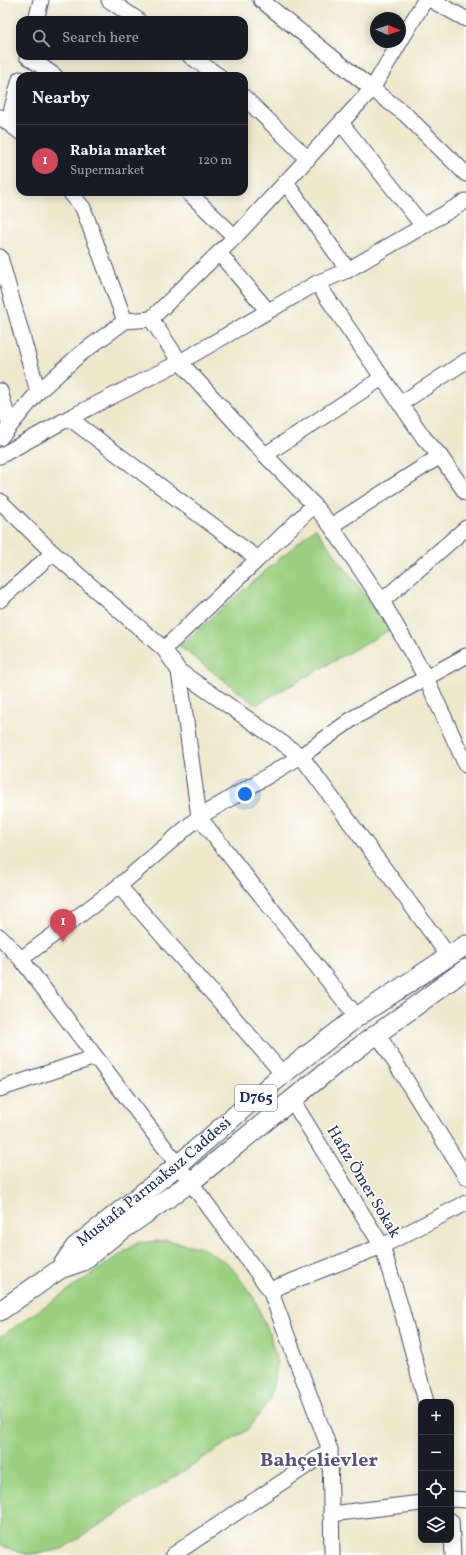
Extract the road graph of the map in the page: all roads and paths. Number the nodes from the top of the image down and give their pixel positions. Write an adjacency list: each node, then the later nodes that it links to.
1 (41, 0): 6 (street)
2 (109, 0): 7 (street)
3 (261, 0): 15 (street)
4 (425, 0): 15 (street)
5 (431, 0): 8 (street)
6 (37, 16)
7 (132, 16)
8 (466, 19)
9 (25, 60): 12 (street)
10 (32, 60): 13 (street)
11 (196, 60): 14 (street)
12 (22, 72)
13 (49, 72)
14 (212, 72)
15 (372, 89): 18 (street); 21 (street)
16 (16, 96): 19 (street)
17 (248, 101): 20 (street)
18 (341, 123): 20 (street); 26 (street)
19 (9, 124)
20 (308, 159): 22 (street)
21 (466, 174)
22 (286, 183): 27 (street); 30 (street)
23 (73, 196): 34 (street)
24 (192, 196): 27 (street)
25 (466, 201): 26 (street)
26 (423, 226): 30 (street)
27 (235, 237): 28 (street)
28 (219, 253): 32 (street); 33 (street)
29 (0, 257): 39 (street)
30 (348, 270): 31 (street)
31 (317, 283): 32 (street); 37 (street)
32 (268, 311): 36 (street)
33 (151, 319): 34 (street); 36 (street)
34 (125, 321): 39 (street)
35 (466, 361): 40 (street)
36 (180, 362): 41 (street); 45 (street)
37 (382, 378): 40 (street); 45 (street)
38 (0, 391): 42 (street)
39 (38, 392): 42 (street)
40 (400, 404): 46 (street)
41 (70, 418): 44 (street); 53 (street)
42 (10, 426): 43 (street)
43 (0, 438)
44 (0, 456)
45 (265, 456): 49 (street)
46 (440, 456): 47 (street); 50 (street)
47 (466, 493)
48 (0, 501): 52 (street)
49 (314, 505): 50 (street); 53 (street)
50 (331, 526): 55 (street)
51 (466, 528): 55 (street)
52 (53, 553): 54 (street); 56 (street)
53 (258, 559): 56 (street)
54 (0, 600)
55 (382, 601): 59 (street)
56 (164, 648): 58 (street)
57 (466, 656): 59 (street)
58 (180, 671): 60 (street); 62 (street)
59 (426, 678): 60 (street); 61 (street)
60 (301, 756): 62 (street); 66 (street)
61 (466, 765)
62 (199, 817): 63 (street); 69 (street)
63 (119, 886): 67 (street); 72 (street)
64 (0, 937): 67 (street)
65 (466, 944): 66 (main road, Mustafa Parmaksız Caddesi / D765)
66 (448, 956): 69 (main road, Mustafa Parmaksız Caddesi / D765)
67 (20, 959): 71 (street)
68 (466, 968): 70 (main road, Mustafa Parmaksız Caddesi / D765)
69 (357, 1017): 72 (main road, Mustafa Parmaksız Caddesi / D765)
70 (377, 1034): 74 (main road, Mustafa Parmaksız Caddesi / D765); 76 (street)
71 (96, 1057): 73 (street); 75 (street)
72 (283, 1074): 75 (main road, Mustafa Parmaksız Caddesi / D765)
73 (0, 1089)
74 (292, 1100): 77 (main road, Mustafa Parmaksız Caddesi / D765); 79 (street, Hafız Ömer Sokak)
75 (178, 1164): 77 (street); 80 (main road, Mustafa Parmaksız Caddesi / D765)
76 (466, 1177)
77 (191, 1182): 80 (main road, Mustafa Parmaksız Caddesi / D765); 81 (street)
78 (466, 1203): 79 (street)
79 (382, 1246): 81 (street); 83 (street, Hafız Ömer Sokak)
80 (60, 1269): 82 (main road, Mustafa Parmaksız Caddesi / D765)
81 (270, 1290): 84 (street)
82 (0, 1311)
83 (425, 1399)
84 (330, 1450): 88 (street); 90 (street)
85 (454, 1499): 86 (street)
86 (466, 1500)
87 (418, 1503): 88 (street)
88 (331, 1514): 91 (street)
89 (452, 1543): 92 (street)
90 (173, 1555)
91 (332, 1555)
92 (453, 1555)

